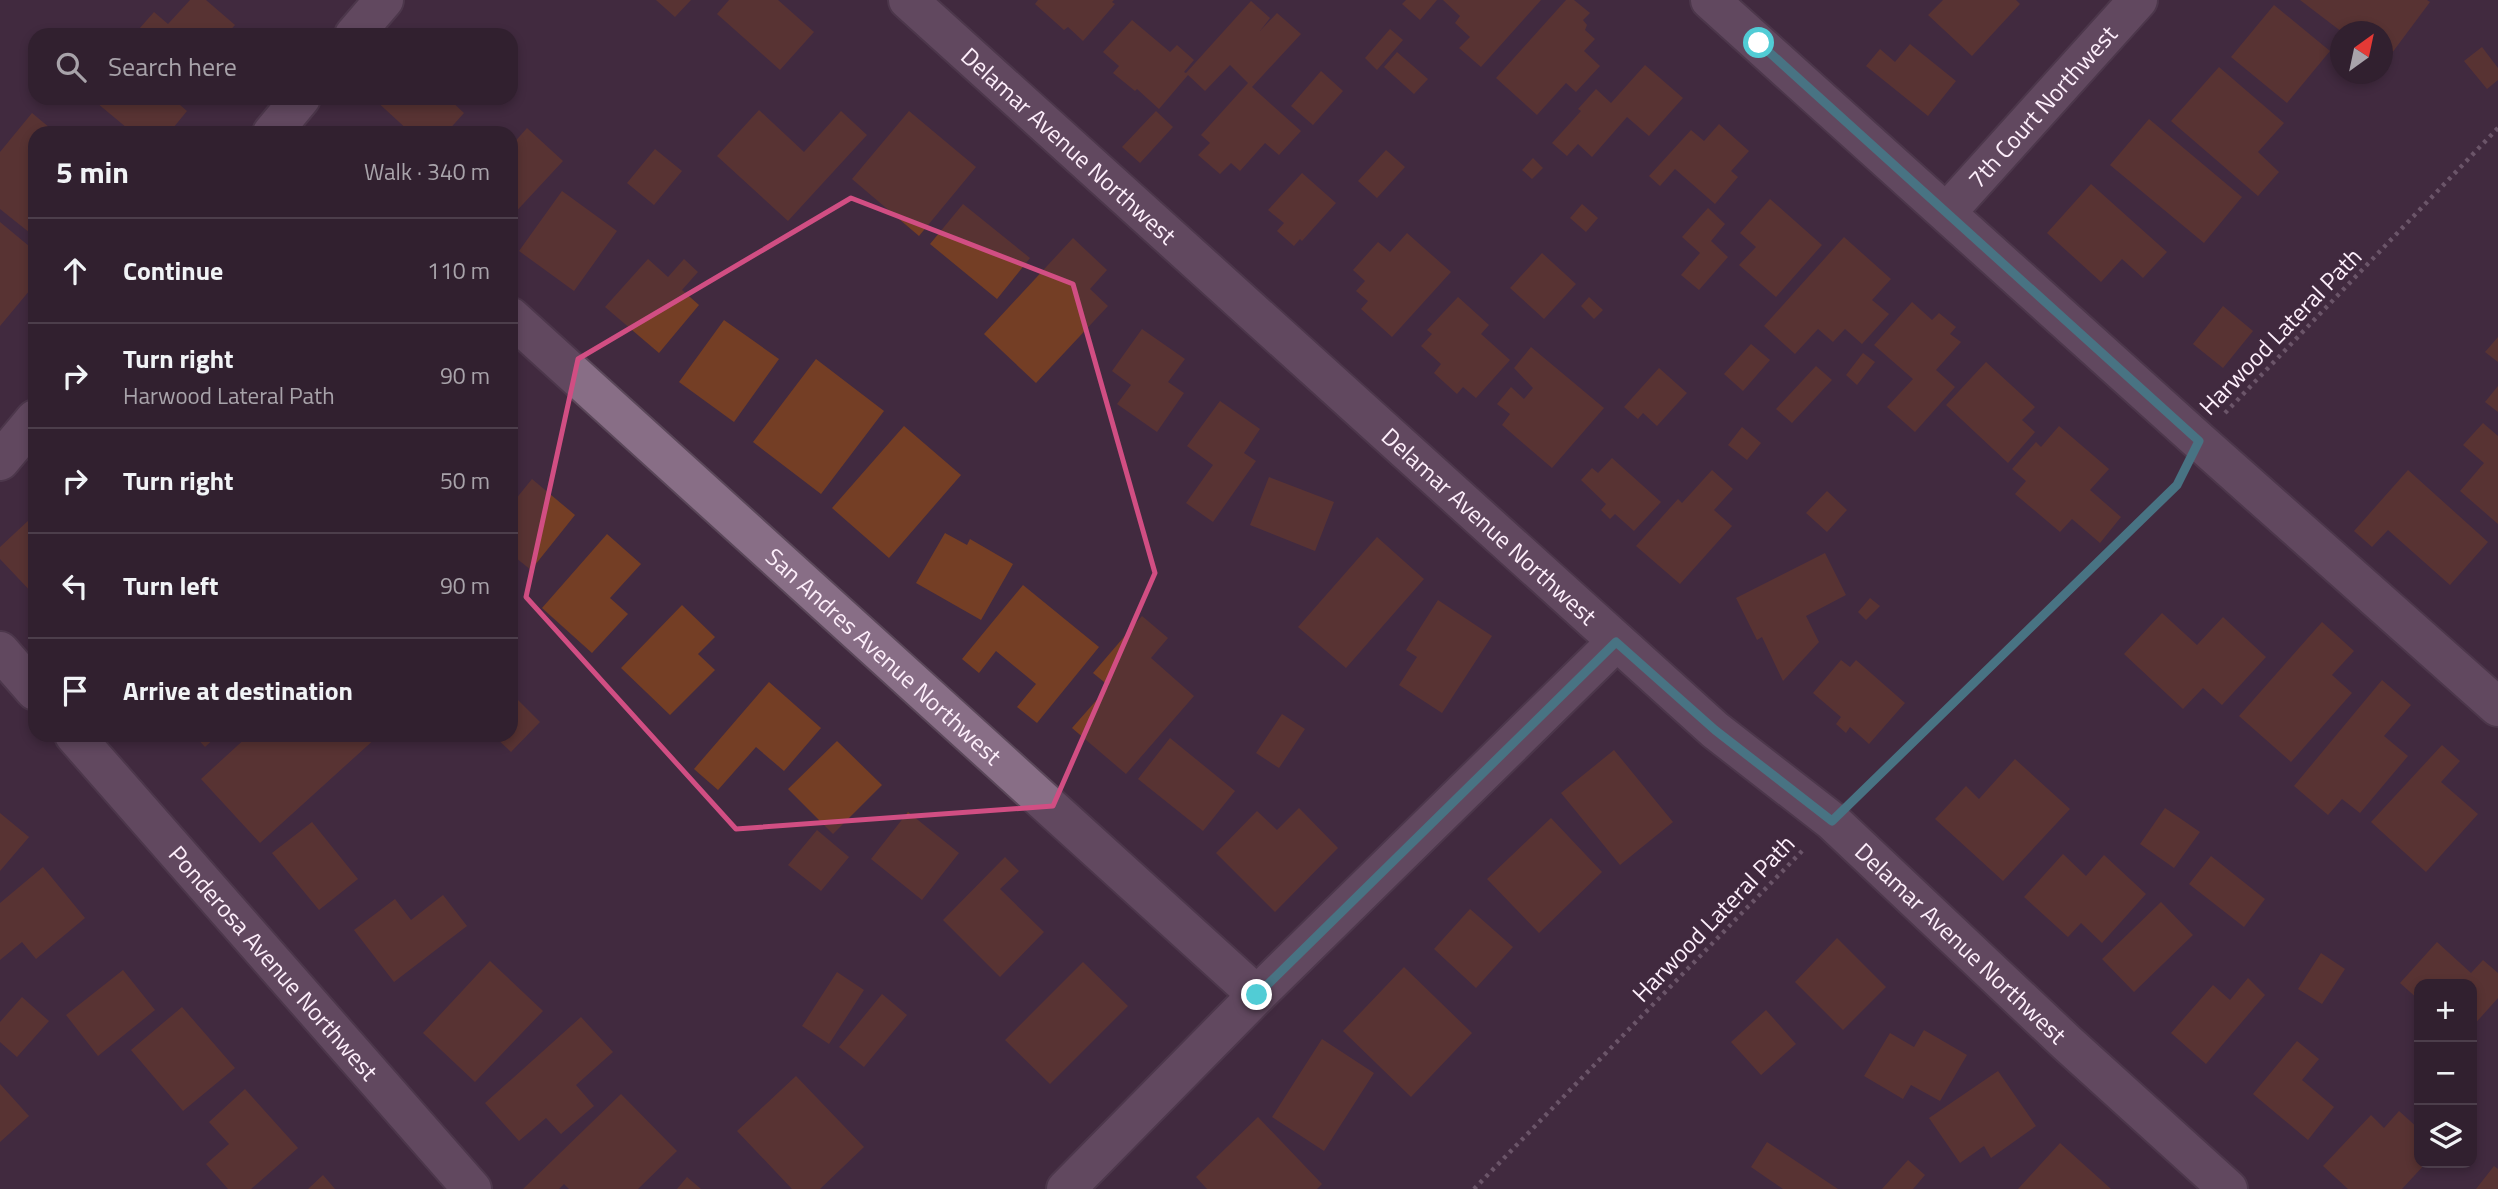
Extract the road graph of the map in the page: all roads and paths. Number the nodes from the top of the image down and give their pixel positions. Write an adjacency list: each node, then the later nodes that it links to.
1 (384, 0): 5 (street)
2 (908, 0): 12 (street, Delamar Avenue Northwest)
3 (1710, 0): 7 (street)
4 (2138, 0): 7 (street, 7th Court Northwest)
5 (360, 28)
6 (2498, 128): 10 (path, Harwood Lateral Path)
7 (1947, 212): 10 (street)
8 (518, 323): 18 (street, San Andres Avenue Northwest)
9 (28, 427): 11 (street)
10 (2199, 441): 15 (street); 17 (path, Harwood Lateral Path)
11 (0, 461)
12 (1616, 642): 17 (street, Delamar Avenue Northwest); 18 (street)
13 (0, 651): 14 (street)
14 (28, 683)
15 (2492, 690)
16 (80, 742): 19 (street, Ponderosa Avenue Northwest)
17 (1832, 821): 21 (path, Harwood Lateral Path); 22 (street, Delamar Avenue Northwest)
18 (1257, 995): 20 (street)
19 (472, 1189)
20 (1066, 1189)
21 (1474, 1189)
22 (2228, 1189)

